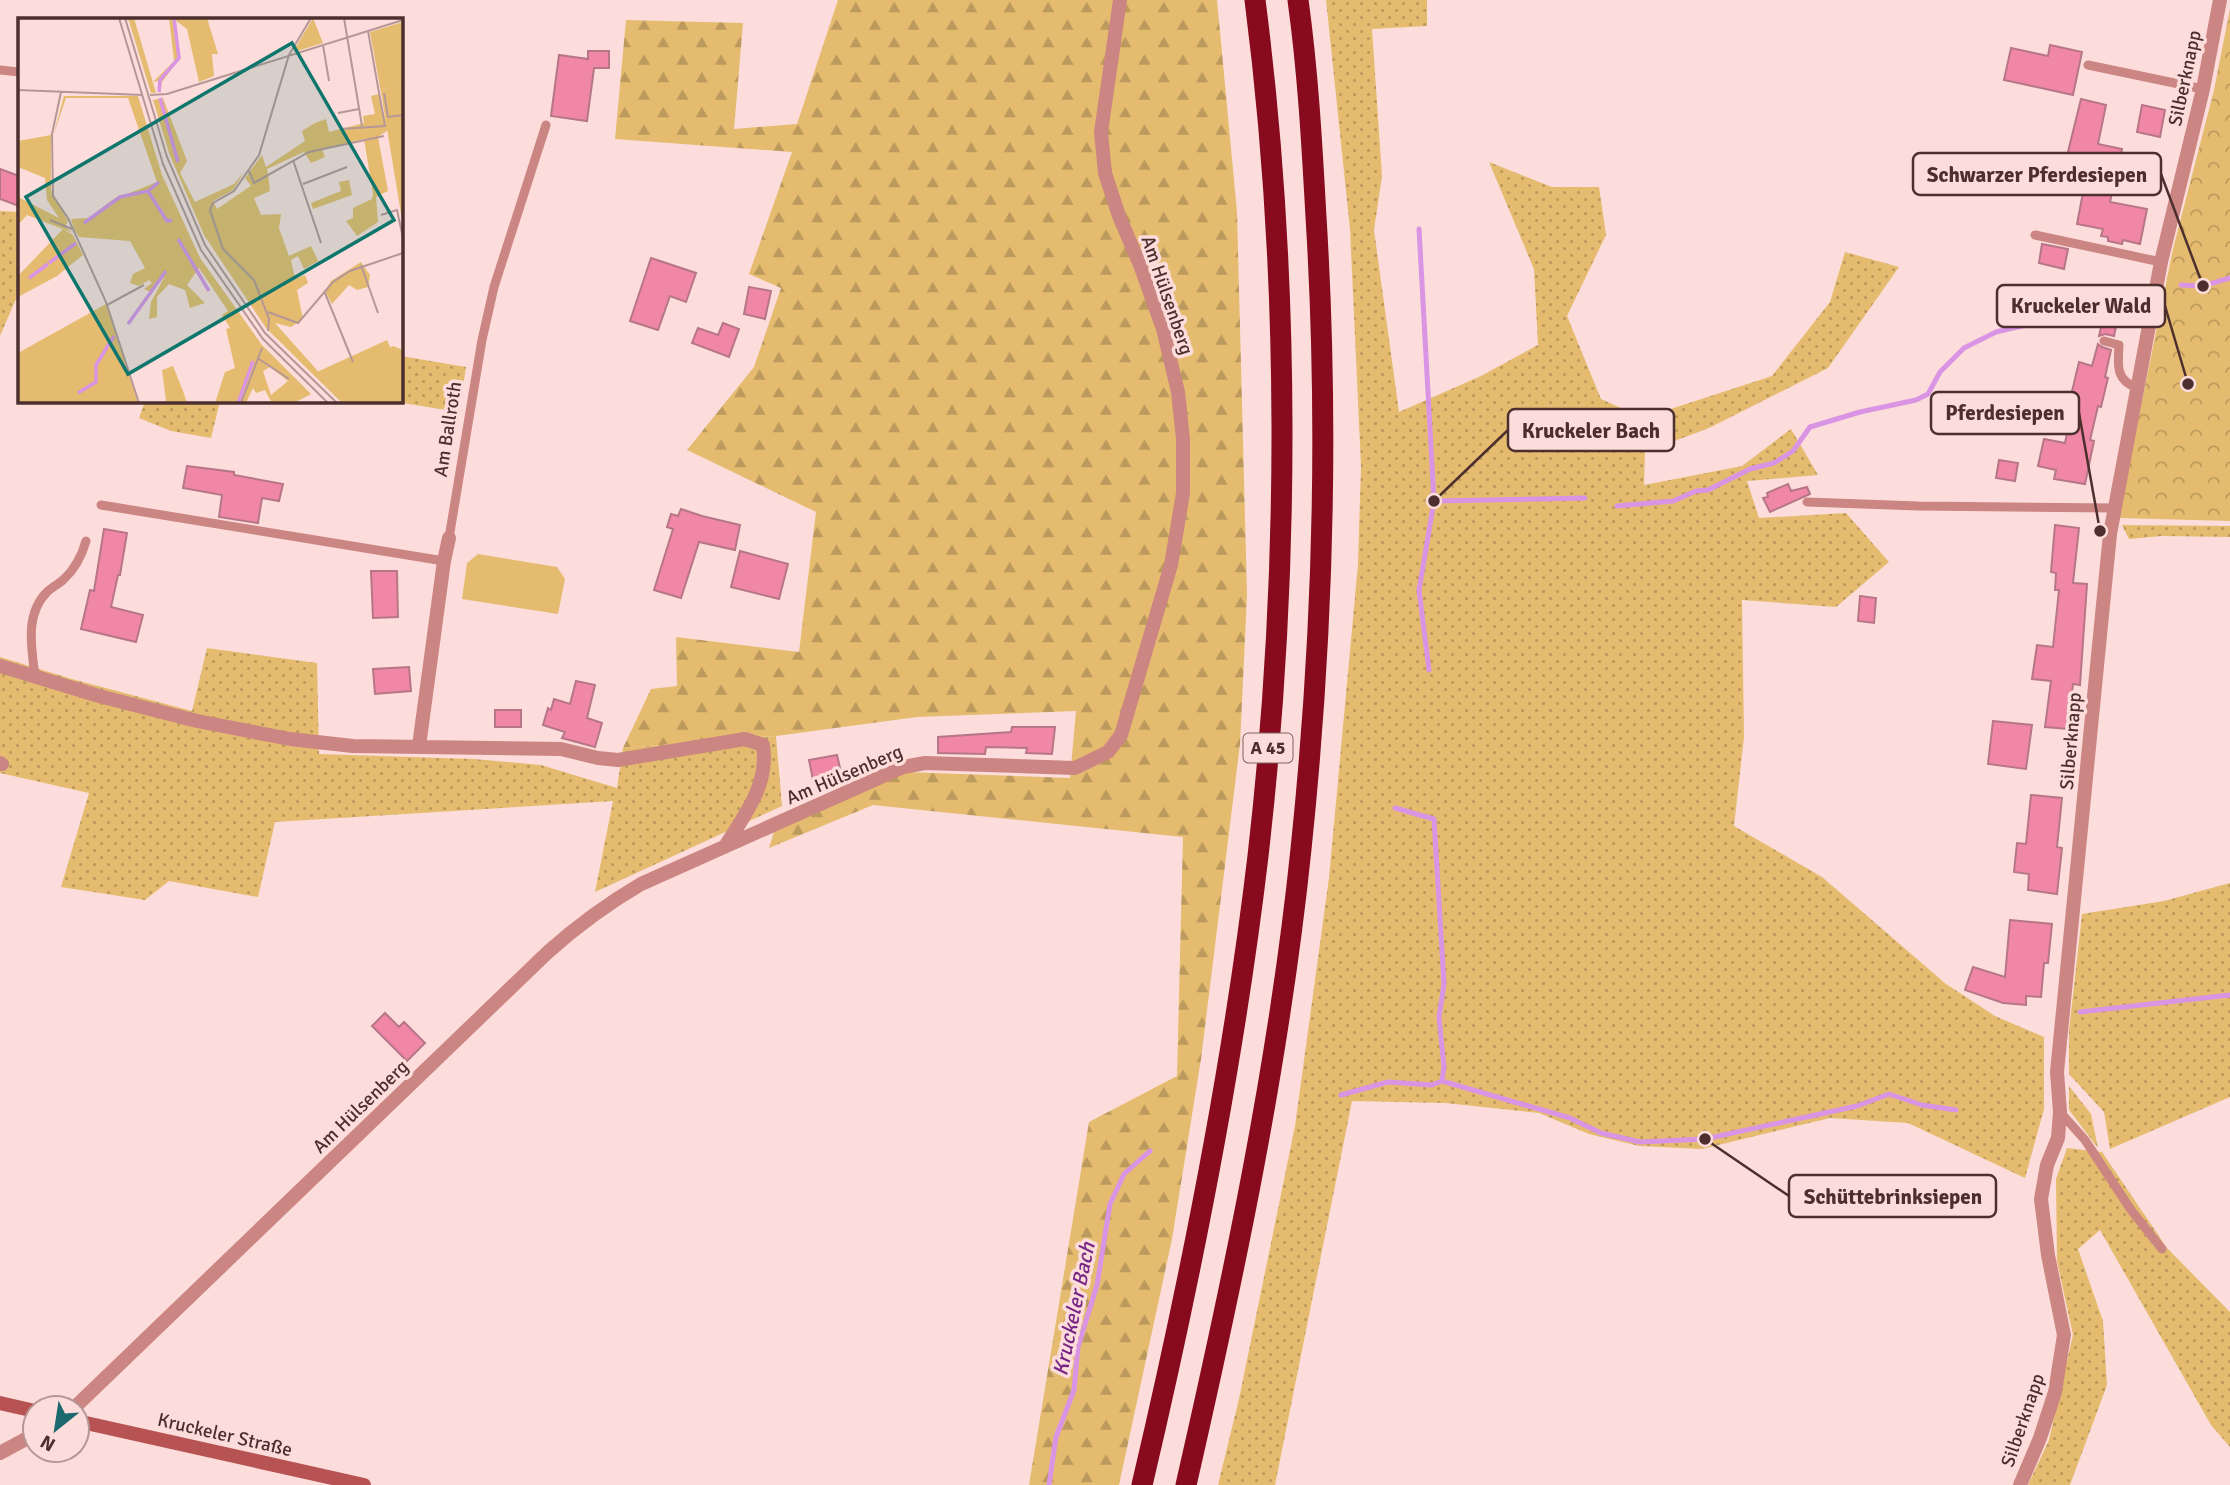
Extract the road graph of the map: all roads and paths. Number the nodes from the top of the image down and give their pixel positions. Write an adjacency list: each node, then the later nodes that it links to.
1 (1120, 0): 23 (street, Am Hülsenberg)
2 (1255, 0): 33 (highway, A 45)
3 (1298, 0): 34 (highway, A 45)
4 (2220, 0): 8 (street, Silberknapp)
5 (2088, 65): 8 (lane)
6 (0, 70): 7 (lane)
7 (18, 72)
8 (2203, 89): 11 (street, Silberknapp)
9 (545, 125): 17 (lane, Am Ballroth)
10 (2035, 234): 11 (lane)
11 (2161, 262): 13 (street, Silberknapp)
12 (2104, 341): 13 (lane)
13 (2137, 388): 16 (street, Silberknapp)
14 (1807, 502): 16 (lane)
15 (101, 505): 19 (lane)
16 (2114, 508): 24 (street, Silberknapp)
17 (449, 538): 19 (street, Am Ballroth)
18 (86, 541): 21 (lane)
19 (444, 561): 22 (street, Am Ballroth)
20 (0, 666): 21 (street)
21 (34, 677): 22 (street)
22 (419, 746): 23 (street)
23 (726, 846): 26 (street, Am Hülsenberg)
24 (2060, 1112): 25 (lane); 35 (street, Silberknapp)
25 (2162, 1249)
26 (89, 1394)
27 (0, 1403): 28 (street)
28 (21, 1408)
29 (91, 1423): 32 (street, Kruckeler Straße)
30 (21, 1442): 31 (street)
31 (0, 1453)
32 (364, 1485)
33 (1142, 1485)
34 (1186, 1485)
35 (2020, 1485)

